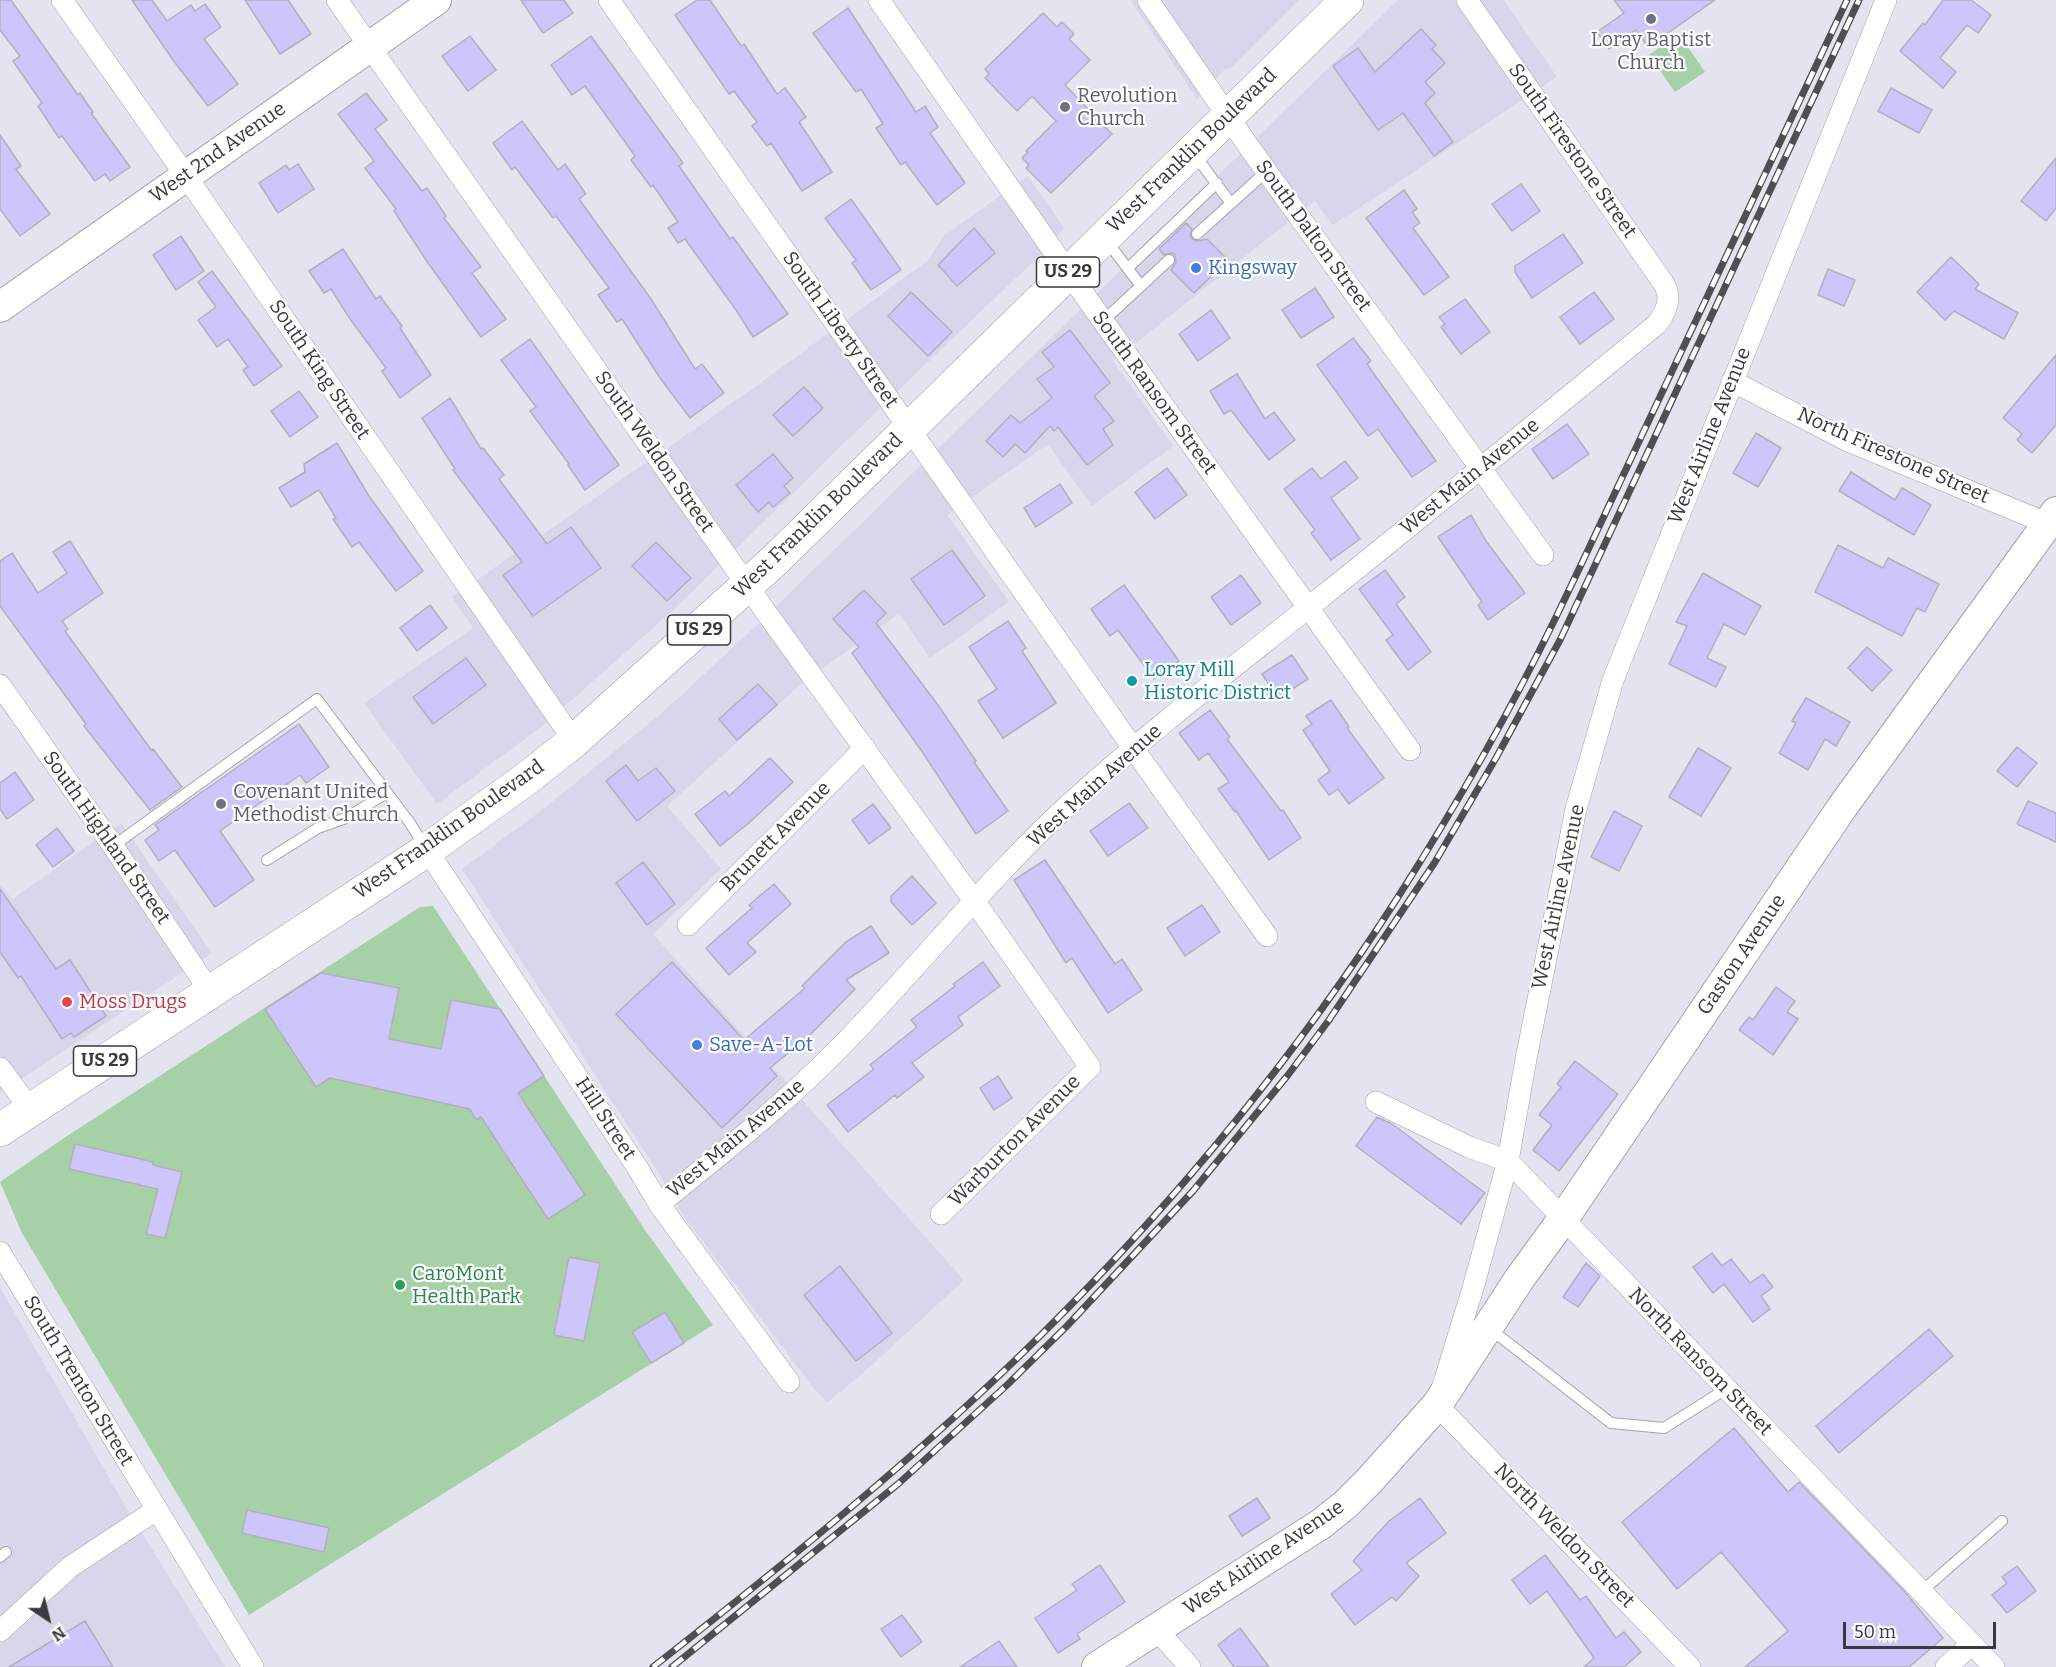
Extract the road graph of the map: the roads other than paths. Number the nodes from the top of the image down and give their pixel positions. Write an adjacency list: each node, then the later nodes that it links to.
1 (62, 0): 14 (street, South King Street)
2 (337, 0): 10 (street, South Weldon Street)
3 (436, 0): 10 (main road, West 2nd Avenue)
4 (609, 0): 27 (street, South Liberty Street)
5 (879, 0): 21 (street, South Ransom Street)
6 (1148, 0): 11 (street, South Dalton Street)
7 (1347, 0): 11 (main road, West Franklin Boulevard / US 29)
8 (1467, 0): 23 (street, South Firestone Street)
9 (1886, 0): 26 (street, West Airline Avenue)
10 (369, 47): 14 (main road, West 2nd Avenue); 31 (street, South Weldon Street)
11 (1228, 117): 12 (main road, West Franklin Boulevard / US 29); 13 (street, South Dalton Street)
12 (1192, 151): 15 (lane); 18 (main road, West Franklin Boulevard / US 29)
13 (1267, 171): 16 (lane); 28 (street, South Dalton Street)
14 (186, 176): 24 (main road, West 2nd Avenue); 34 (street, South King Street)
15 (1217, 183): 16 (lane); 20 (lane)
16 (1230, 202): 17 (lane)
17 (1197, 234)
18 (1104, 237): 20 (lane); 21 (main road, West Franklin Boulevard / US 29)
19 (1169, 260): 22 (lane)
20 (1128, 268): 22 (lane)
21 (1068, 272): 25 (street, South Ransom Street); 27 (main road, West Franklin Boulevard / US 29)
22 (1141, 286): 25 (lane)
23 (1668, 305): 28 (street, West Main Avenue)
24 (0, 306)
25 (1104, 321): 32 (street, South Ransom Street)
26 (1732, 381): 29 (street, North Firestone Street); 50 (street, West Airline Avenue)
27 (909, 427): 31 (main road, West Franklin Boulevard / US 29); 36 (street, South Liberty Street)
28 (1480, 469): 30 (street, South Dalton Street); 32 (street, West Main Avenue)
29 (2053, 521): 53 (main road, Gaston Avenue)
30 (1543, 555)
31 (748, 585): 34 (main road, West Franklin Boulevard / US 29); 35 (street, South Weldon Street)
32 (1308, 608): 36 (street, West Main Avenue); 37 (street)
33 (0, 685): 39 (street, South Highland Street)
34 (574, 741): 40 (main road, West Franklin Boulevard / US 29)
35 (864, 748): 42 (street, South Weldon Street); 43 (street, Brunett Avenue)
36 (1133, 748): 42 (street, West Main Avenue); 44 (street, South Liberty Street)
37 (1410, 750)
38 (387, 793): 39 (lane); 40 (lane); 41 (lane)
39 (113, 846): 45 (street, South Highland Street)
40 (427, 850): 45 (main road, West Franklin Boulevard / US 29); 51 (street, Hill Street)
41 (267, 860)
42 (975, 902): 51 (street, West Main Avenue); 52 (street, Warburton Avenue)
43 (688, 925)
44 (1267, 936)
45 (211, 993): 48 (main road, West Franklin Boulevard / US 29)
46 (0, 1068): 48 (street)
47 (1376, 1102): 50 (street, North Ransom Street)
48 (31, 1110): 49 (main road, West Franklin Boulevard / US 29)
49 (0, 1130)
50 (1508, 1161): 53 (street, North Ransom Street); 55 (street, West Airline Avenue)
51 (659, 1204): 56 (street, Hill Street)
52 (941, 1214)
53 (1563, 1219): 55 (main road, Gaston Avenue); 57 (street, North Ransom Street)
54 (0, 1252): 59 (street, South Trenton Street)
55 (1476, 1321): 57 (lane); 58 (main road, Gaston Avenue)
56 (789, 1382)
57 (1726, 1389): 61 (street, North Ransom Street)
58 (1437, 1405): 62 (main road, West Airline Avenue); 68 (street, North Weldon Street)
59 (156, 1510): 63 (street); 65 (street, South Trenton Street)
60 (2002, 1521): 61 (lane)
61 (1921, 1593): 64 (street, North Ransom Street)
62 (1156, 1629): 66 (main road, West Airline Avenue); 67 (street)
63 (0, 1631)
64 (1971, 1645): 69 (street); 70 (street, North Ransom Street)
65 (253, 1667)
66 (1097, 1667)
67 (1190, 1667)
68 (1690, 1667)
69 (1946, 1667)
70 (1994, 1667)

